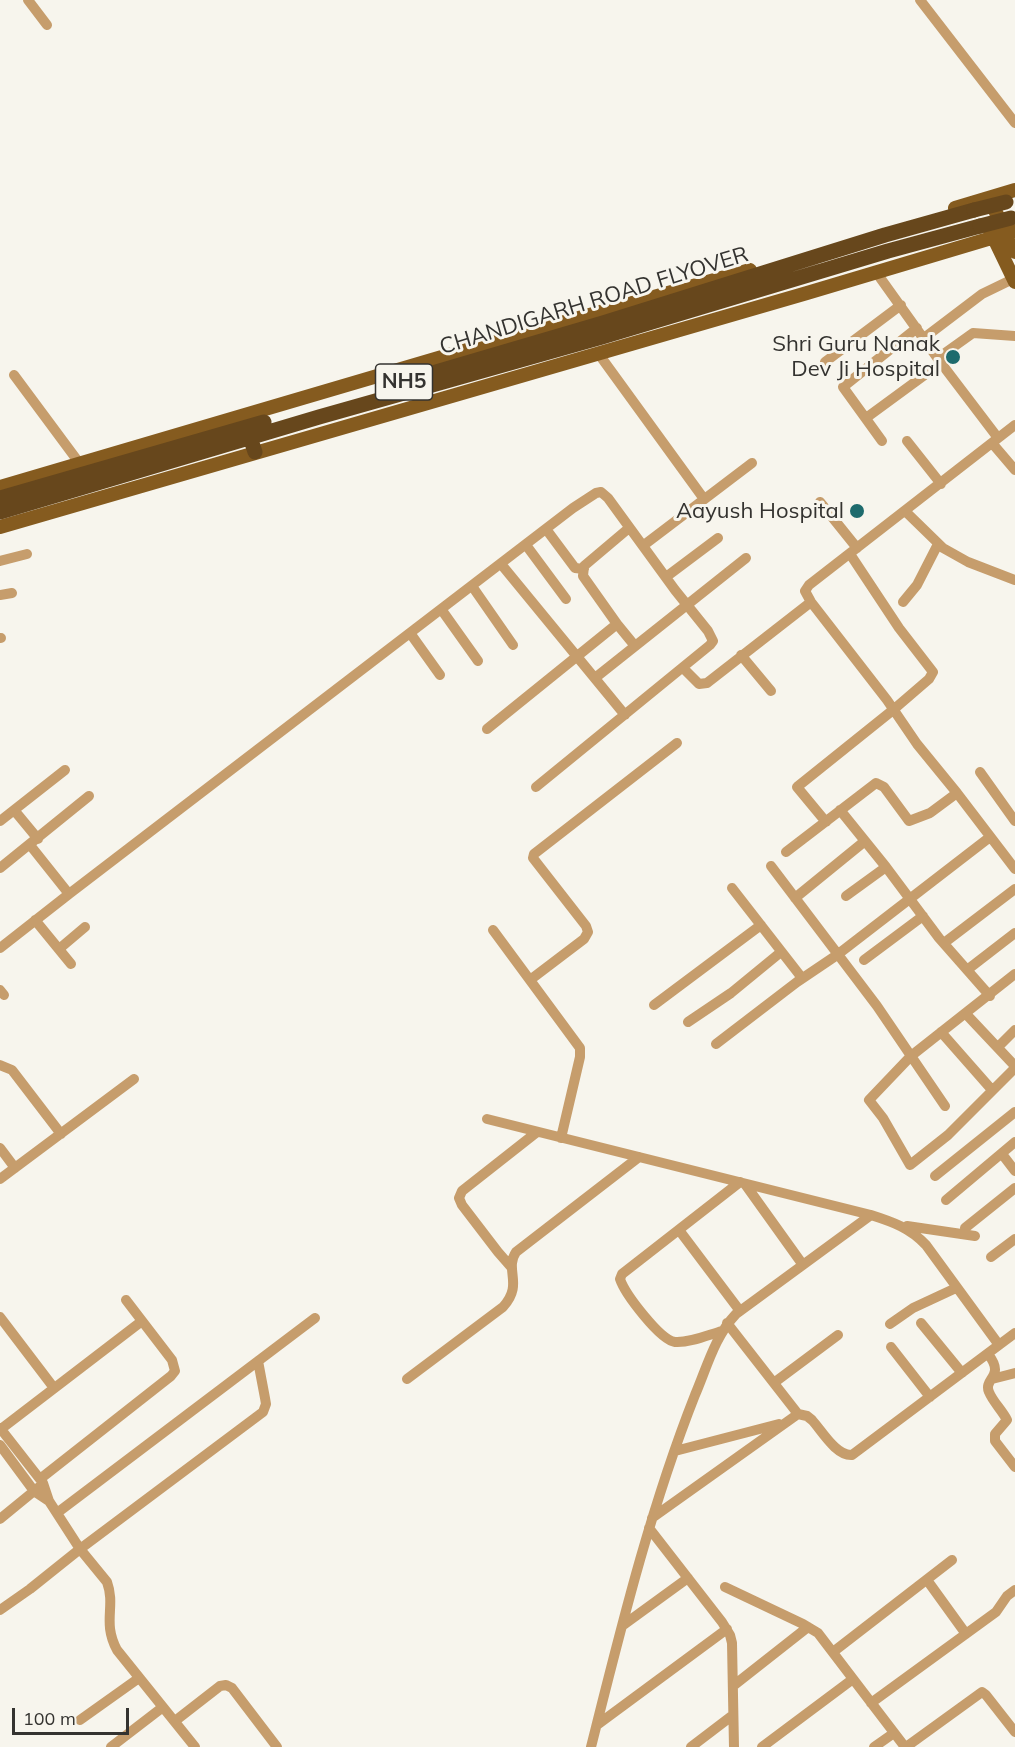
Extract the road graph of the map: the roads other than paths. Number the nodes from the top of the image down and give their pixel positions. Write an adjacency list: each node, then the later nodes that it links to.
1 (28, 0): 3 (street)
2 (920, 0): 4 (street)
3 (47, 25)
4 (1015, 123)
5 (1015, 190): 6 (main road)
6 (983, 200): 9 (main road); 23 (main road)
7 (1015, 200): 23 (highway, CHANDIGARH ROAD FLYOVER / NH5, bridge)
8 (1015, 216): 22 (highway, CHANDIGARH ROAD FLYOVER / NH5, bridge)
9 (1004, 234): 10 (main road); 11 (main road); 12 (main road)
10 (1015, 252)
11 (876, 272): 13 (street); 16 (main road)
12 (1014, 281): 14 (street)
13 (901, 305): 14 (street); 18 (street)
14 (921, 333): 17 (street); 20 (street)
15 (1015, 336): 17 (street)
16 (598, 353): 27 (main road); 33 (street)
17 (940, 361): 20 (street); 24 (street)
18 (825, 362)
19 (14, 375): 29 (street)
20 (866, 418): 25 (street)
21 (1015, 426): 24 (street)
22 (250, 437): 27 (highway); 36 (highway, NH5)
23 (185, 439): 29 (main road); 36 (highway, NH5)
24 (995, 440): 30 (street); 31 (street)
25 (882, 441)
26 (907, 441): 31 (street)
27 (255, 452): 36 (main road)
28 (752, 463): 33 (street)
29 (80, 464): 32 (main road)
30 (1015, 470)
31 (941, 484): 35 (street)
32 (0, 487)
33 (704, 499): 42 (street)
34 (820, 502): 43 (street)
35 (905, 511): 40 (street); 43 (street)
36 (2, 515)
37 (630, 528): 38 (street); 42 (street); 48 (street)
38 (546, 530): 41 (street); 48 (street)
39 (718, 538): 49 (street)
40 (938, 544): 50 (street); 56 (street)
41 (526, 545): 47 (street); 54 (street)
42 (644, 545): 49 (street)
43 (853, 551): 55 (street); 70 (street)
44 (27, 554): 46 (street)
45 (746, 558): 57 (street)
46 (0, 561)
47 (501, 564): 51 (street); 64 (street)
48 (584, 569): 59 (street)
49 (666, 578): 57 (street)
50 (1015, 580)
51 (472, 586): 58 (street); 61 (street)
52 (12, 593): 53 (street)
53 (0, 595)
54 (566, 599)
55 (811, 602): 63 (street); 70 (street)
56 (903, 602)
57 (688, 605): 62 (street); 66 (street)
58 (441, 609): 60 (street); 65 (street)
59 (617, 624): 62 (street); 64 (street)
60 (410, 633): 67 (street); 94 (street)
61 (513, 645)
62 (635, 646): 68 (street)
63 (741, 655): 66 (street); 69 (street)
64 (577, 656): 68 (street); 72 (street)
65 (478, 661)
66 (683, 668): 71 (street)
67 (440, 675)
68 (595, 678): 71 (street)
69 (771, 691)
70 (893, 710): 77 (street); 83 (street)
71 (625, 716): 76 (street)
72 (486, 729)
73 (677, 744): 114 (street)
74 (65, 770): 79 (street)
75 (980, 772): 82 (street)
76 (536, 787)
77 (957, 793): 80 (street); 84 (street)
78 (89, 796): 86 (street)
79 (14, 810): 81 (street); 86 (street)
80 (840, 810): 83 (street); 85 (street)
81 (0, 821)
82 (1015, 821)
83 (826, 822): 87 (street)
84 (990, 837): 91 (street); 97 (street)
85 (865, 841): 89 (street); 96 (street)
86 (34, 842): 90 (street); 94 (street)
87 (786, 852)
88 (771, 866): 96 (street)
89 (886, 867): 95 (street); 97 (street)
90 (0, 868)
91 (1015, 869)
92 (732, 888): 100 (street)
93 (1015, 889): 104 (street)
94 (69, 894): 99 (street)
95 (846, 896)
96 (795, 898): 108 (street)
97 (910, 899): 98 (street); 108 (street)
98 (923, 916): 104 (street); 109 (street)
99 (35, 920): 105 (street); 106 (street)
100 (761, 925): 107 (street); 116 (street)
101 (85, 927): 106 (street)
102 (493, 930): 114 (street)
103 (1015, 933): 111 (street)
104 (944, 943): 111 (street)
105 (0, 948)
106 (59, 949): 110 (street)
107 (781, 952): 113 (street); 118 (street)
108 (837, 955): 113 (street); 123 (street)
109 (864, 960)
110 (71, 964)
111 (967, 970): 115 (street)
112 (1015, 974): 115 (street)
113 (802, 978): 121 (street)
114 (530, 980): 133 (street)
115 (990, 996): 117 (street)
116 (654, 1005)
117 (966, 1014): 120 (street); 122 (street)
118 (688, 1022)
119 (1015, 1030): 122 (street)
120 (941, 1032): 123 (street); 127 (street)
121 (716, 1044)
122 (998, 1047): 125 (street)
123 (911, 1056): 127 (street); 128 (street)
124 (0, 1065): 132 (street)
125 (1015, 1067): 127 (street)
126 (134, 1079): 132 (street)
127 (992, 1090)
128 (945, 1106)
129 (1015, 1112): 140 (street)
130 (487, 1119): 131 (street)
131 (537, 1132): 133 (street); 153 (street)
132 (61, 1134): 138 (street)
133 (561, 1138): 137 (street)
134 (1015, 1142): 136 (street)
135 (0, 1148): 138 (street)
136 (1002, 1154): 139 (street); 144 (street)
137 (639, 1157): 142 (street); 153 (street)
138 (15, 1168): 141 (street)
139 (1015, 1171)
140 (935, 1176)
141 (0, 1179)
142 (742, 1183): 145 (street); 148 (street); 152 (street)
143 (1015, 1188): 147 (street)
144 (946, 1200)
145 (871, 1215): 146 (street); 152 (street)
146 (901, 1225): 149 (street); 154 (street)
147 (965, 1228)
148 (679, 1230): 156 (street); 162 (street)
149 (975, 1236)
150 (1015, 1239): 151 (street)
151 (991, 1257)
152 (803, 1265): 156 (street)
153 (512, 1268): 171 (street)
154 (956, 1288): 161 (street); 165 (street)
155 (126, 1300): 159 (street)
156 (740, 1311): 162 (street)
157 (0, 1317): 174 (street)
158 (315, 1318): 168 (street)
159 (142, 1321): 174 (street); 182 (street)
160 (921, 1323): 169 (street)
161 (890, 1324)
162 (724, 1327): 173 (street); 180 (street)
163 (1015, 1333): 165 (street)
164 (838, 1335): 173 (street)
165 (999, 1345): 167 (street)
166 (891, 1347): 175 (street)
167 (988, 1354): 169 (street); 172 (street)
168 (258, 1361): 183 (street); 186 (street)
169 (962, 1373): 175 (street)
170 (1015, 1373): 172 (street)
171 (407, 1379)
172 (992, 1379): 181 (street)
173 (775, 1382): 176 (street)
174 (54, 1388): 178 (street)
175 (930, 1397): 176 (street)
176 (798, 1414): 177 (street)
177 (786, 1422): 180 (street); 185 (street)
178 (1, 1428): 182 (street)
179 (0, 1445): 182 (street)
180 (675, 1451): 185 (street)
181 (1015, 1467)
182 (39, 1484): 183 (street); 184 (street)
183 (57, 1513): 186 (street)
184 (0, 1519)
185 (650, 1523): 188 (street); 193 (street)
186 (80, 1549): 192 (street); 198 (street)
187 (952, 1560): 189 (street)
188 (688, 1578): 193 (street); 195 (street)
189 (927, 1580): 196 (street); 197 (street)
190 (724, 1587): 194 (street)
191 (1015, 1590): 196 (street)
192 (0, 1610)
193 (622, 1626): 206 (street)
194 (808, 1627): 197 (street); 200 (street)
195 (727, 1629): 200 (street); 206 (street)
196 (966, 1634): 201 (street)
197 (833, 1652): 199 (street)
198 (139, 1678): 202 (street); 204 (street)
199 (853, 1679): 201 (street); 215 (street)
200 (733, 1686): 203 (street)
201 (871, 1703): 207 (street)
202 (163, 1707): 205 (street); 209 (street)
203 (733, 1715): 213 (street); 214 (street)
204 (80, 1720)
205 (175, 1721): 210 (street); 211 (street)
206 (597, 1725): 212 (street)
207 (894, 1732): 216 (street); 217 (street)
208 (1015, 1732): 217 (street)
209 (111, 1747)
210 (195, 1747)
211 (276, 1747)
212 (591, 1747)
213 (691, 1747)
214 (734, 1747)
215 (762, 1747)
216 (874, 1747)
217 (905, 1747)

